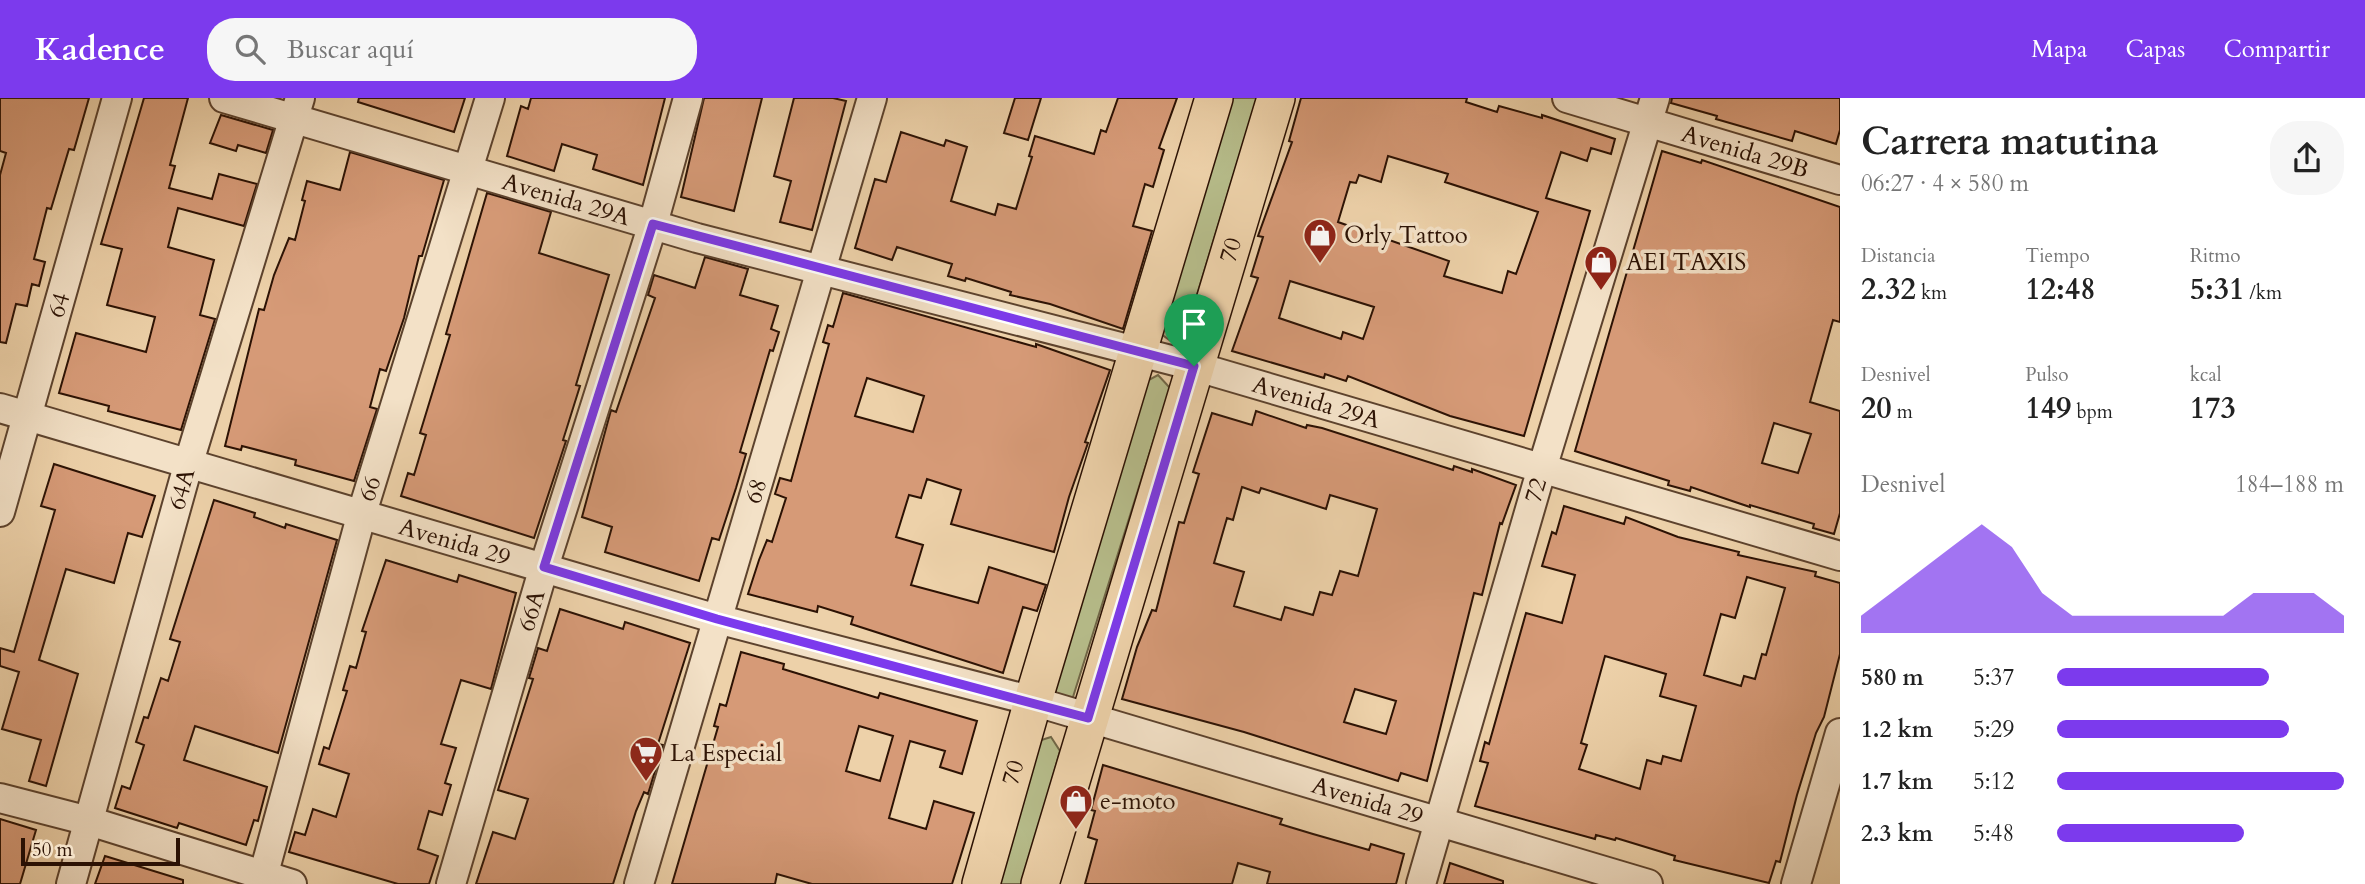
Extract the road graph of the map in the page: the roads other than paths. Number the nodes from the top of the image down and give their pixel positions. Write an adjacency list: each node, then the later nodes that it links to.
1 (117, 98): 18 (street, 64)
2 (224, 98): 9 (street, Avenida 29A)
3 (490, 98): 11 (street, 66)
4 (688, 98): 13 (street, 66A)
5 (872, 98): 14 (street, 68)
6 (1214, 98): 15 (main road, 70)
7 (1276, 98): 16 (main road, 70)
8 (1567, 98): 10 (street, Avenida 29B)
9 (296, 109): 11 (street, Avenida 29A); 19 (street, 64A)
10 (1651, 109): 12 (street, Avenida 29B); 20 (street, 72)
11 (468, 173): 13 (street, Avenida 29A); 22 (street, 66)
12 (1840, 180)
13 (653, 224): 14 (street, Avenida 29A); 24 (street, 66A)
14 (821, 269): 15 (street, Avenida 29A); 25 (street, 68)
15 (1138, 351): 16 (street, Avenida 29A); 26 (main road, 70)
16 (1194, 366): 20 (street, Avenida 29A); 27 (main road, 70)
17 (0, 408): 18 (street, Avenida 29)
18 (28, 415): 19 (street, Avenida 29); 21 (street, 64)
19 (188, 462): 22 (street, Avenida 29); 30 (street, 64A)
20 (1542, 468): 23 (street, Avenida 29A); 31 (street, 72)
21 (0, 512)
22 (362, 513): 24 (street, Avenida 29); 32 (street, 66)
23 (1840, 556)
24 (544, 567): 25 (street, Avenida 29); 35 (street, 66A)
25 (717, 619): 26 (street, Avenida 29); 36 (street, 68)
26 (1033, 701): 27 (street, Avenida 29); 37 (main road, 70)
27 (1088, 718): 31 (street, Avenida 29); 38 (main road, 70)
28 (1840, 733): 41 (street)
29 (0, 798): 30 (street)
30 (89, 821): 32 (street); 33 (street, 64A)
31 (1440, 821): 39 (street, 72); 40 (street, Avenida 29)
32 (263, 880): 34 (street)
33 (71, 884)
34 (292, 884)
35 (451, 884)
36 (639, 884)
37 (981, 884)
38 (1040, 884)
39 (1421, 884)
40 (1648, 884)
41 (1796, 884)

